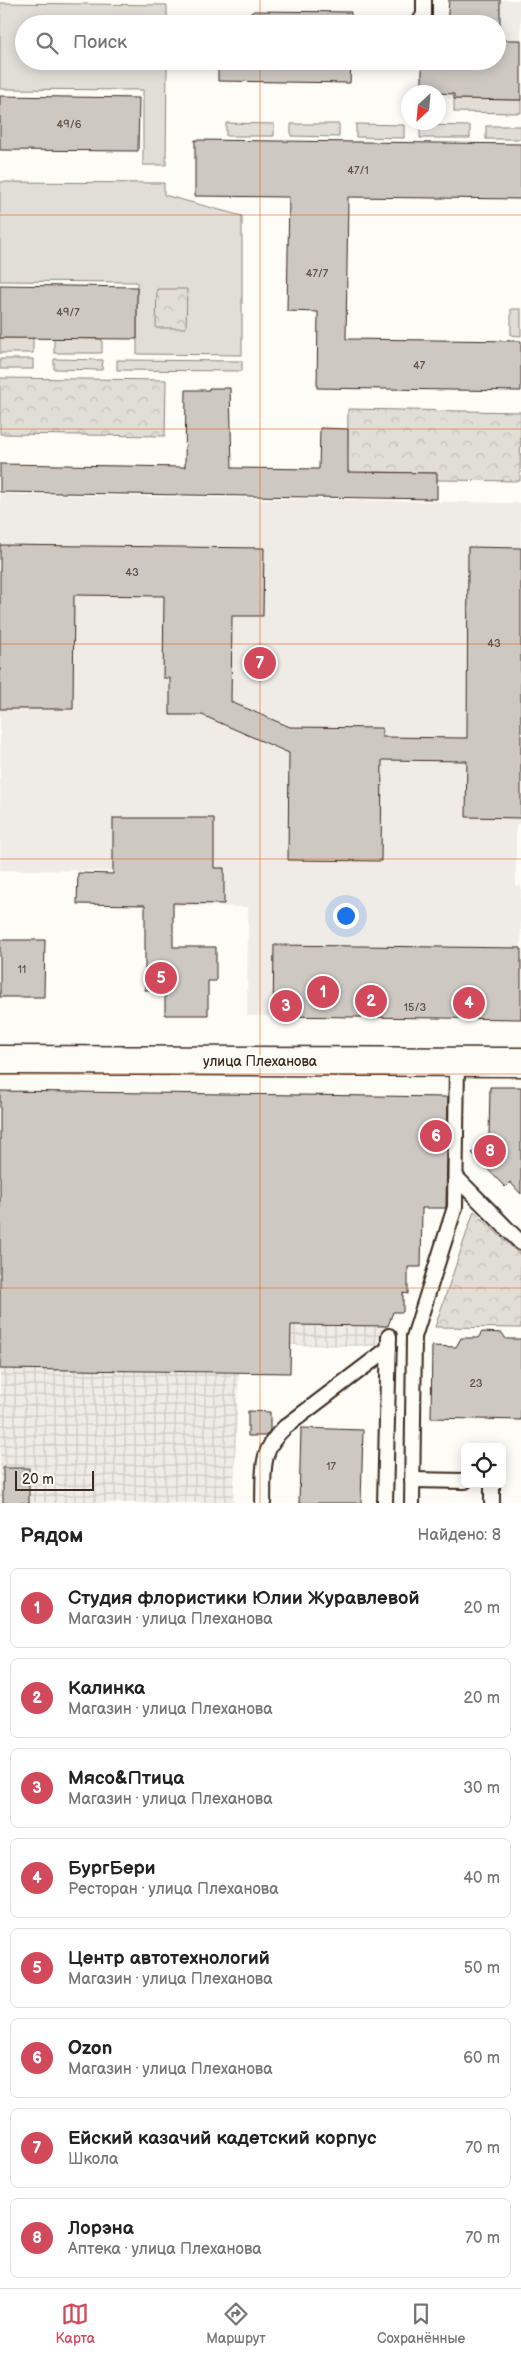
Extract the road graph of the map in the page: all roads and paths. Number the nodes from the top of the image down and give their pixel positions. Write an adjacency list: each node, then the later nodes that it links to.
1 (424, 0): 2 (lane)
2 (424, 15)
3 (0, 1060): 4 (street, улица Плеханова)
4 (457, 1062): 5 (street, улица Плеханова); 6 (lane)
5 (521, 1062)
6 (456, 1177): 7 (lane); 8 (lane)
7 (521, 1243)
8 (412, 1480): 9 (lane); 13 (lane)
9 (461, 1481)
10 (492, 1488): 14 (lane)
11 (263, 1503): 12 (lane)
12 (385, 1503)
13 (412, 1503)
14 (492, 1503)

